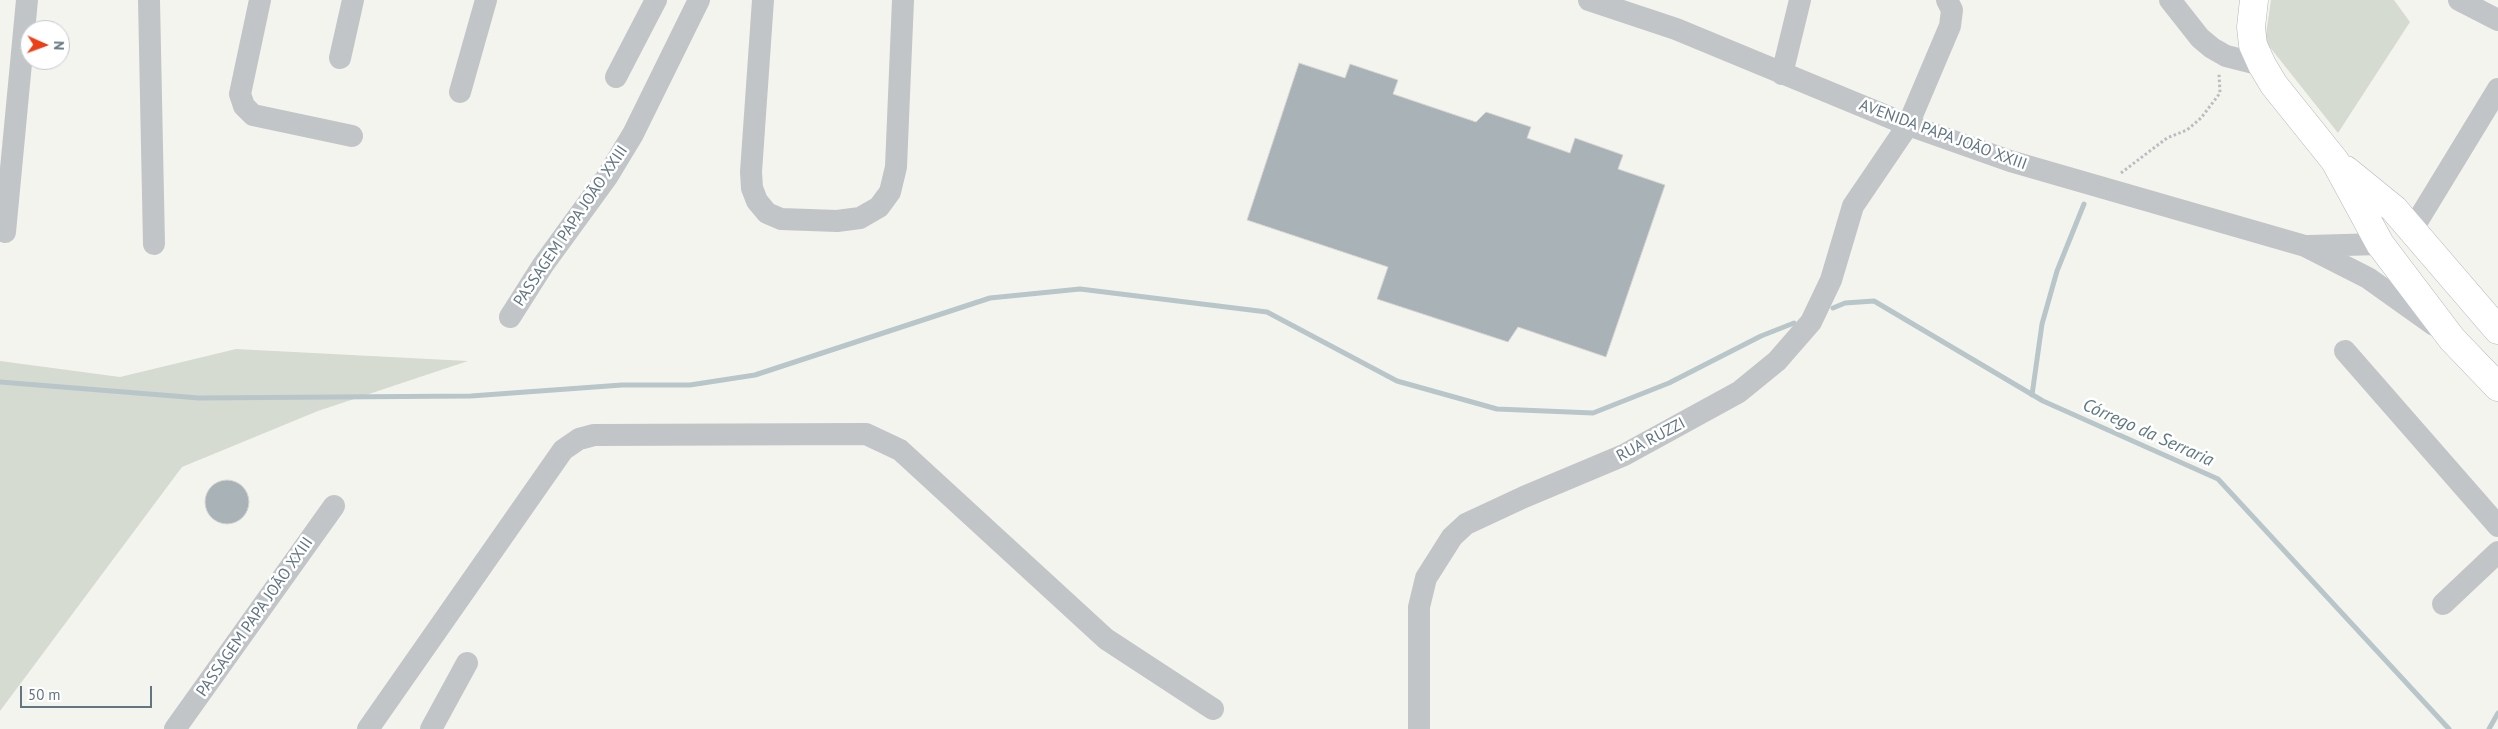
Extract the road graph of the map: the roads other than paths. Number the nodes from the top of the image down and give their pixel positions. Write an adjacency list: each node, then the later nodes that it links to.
1 (27, 0): 27 (street)
2 (150, 0): 28 (street)
3 (260, 0): 24 (street)
4 (353, 0): 17 (street)
5 (486, 0): 22 (street)
6 (656, 0): 20 (street)
7 (699, 0): 32 (street, PASSAGEM PAPA JOÃO XXIII)
8 (763, 0): 9 (street)
9 (903, 0)
10 (1589, 0): 19 (street, AVENIDA PAPA JOÃO XXIII)
11 (1800, 0): 19 (street)
12 (1947, 0): 23 (street, RUA RUZZI)
13 (2170, 0): 18 (street)
14 (2254, 0): 18 (main road)
15 (2459, 0): 16 (street)
16 (2498, 20)
17 (340, 58)
18 (2262, 65): 25 (main road)
19 (1782, 74): 23 (street, AVENIDA PAPA JOÃO XXIII)
20 (616, 76)
21 (2498, 89): 26 (street)
22 (460, 92)
23 (1908, 125): 30 (street, AVENIDA PAPA JOÃO XXIII); 46 (street, RUA RUZZI)
24 (352, 136)
25 (2335, 161): 26 (main road); 29 (main road, AVENIDA PAPA JOÃO XXIII)
26 (2412, 230): 31 (main road)
27 (6, 232)
28 (154, 244)
29 (2380, 244): 30 (street, AVENIDA PAPA JOÃO XXIII); 31 (main road); 34 (main road, AVENIDA PAPA JOÃO XXIII)
30 (2305, 246): 34 (street, AVENIDA PAPA JOÃO XXIII)
31 (2468, 293): 33 (main road)
32 (510, 317)
33 (2498, 330)
34 (2452, 339): 36 (main road, AVENIDA PAPA JOÃO XXIII)
35 (2345, 351): 38 (street)
36 (2498, 387)
37 (334, 506): 43 (street, PASSAGEM PAPA JOÃO XXIII)
38 (2498, 526)
39 (2498, 552): 40 (street)
40 (2443, 604)
41 (467, 663): 45 (street)
42 (1213, 709): 44 (street)
43 (175, 729)
44 (368, 729)
45 (431, 729)
46 (1419, 729)

